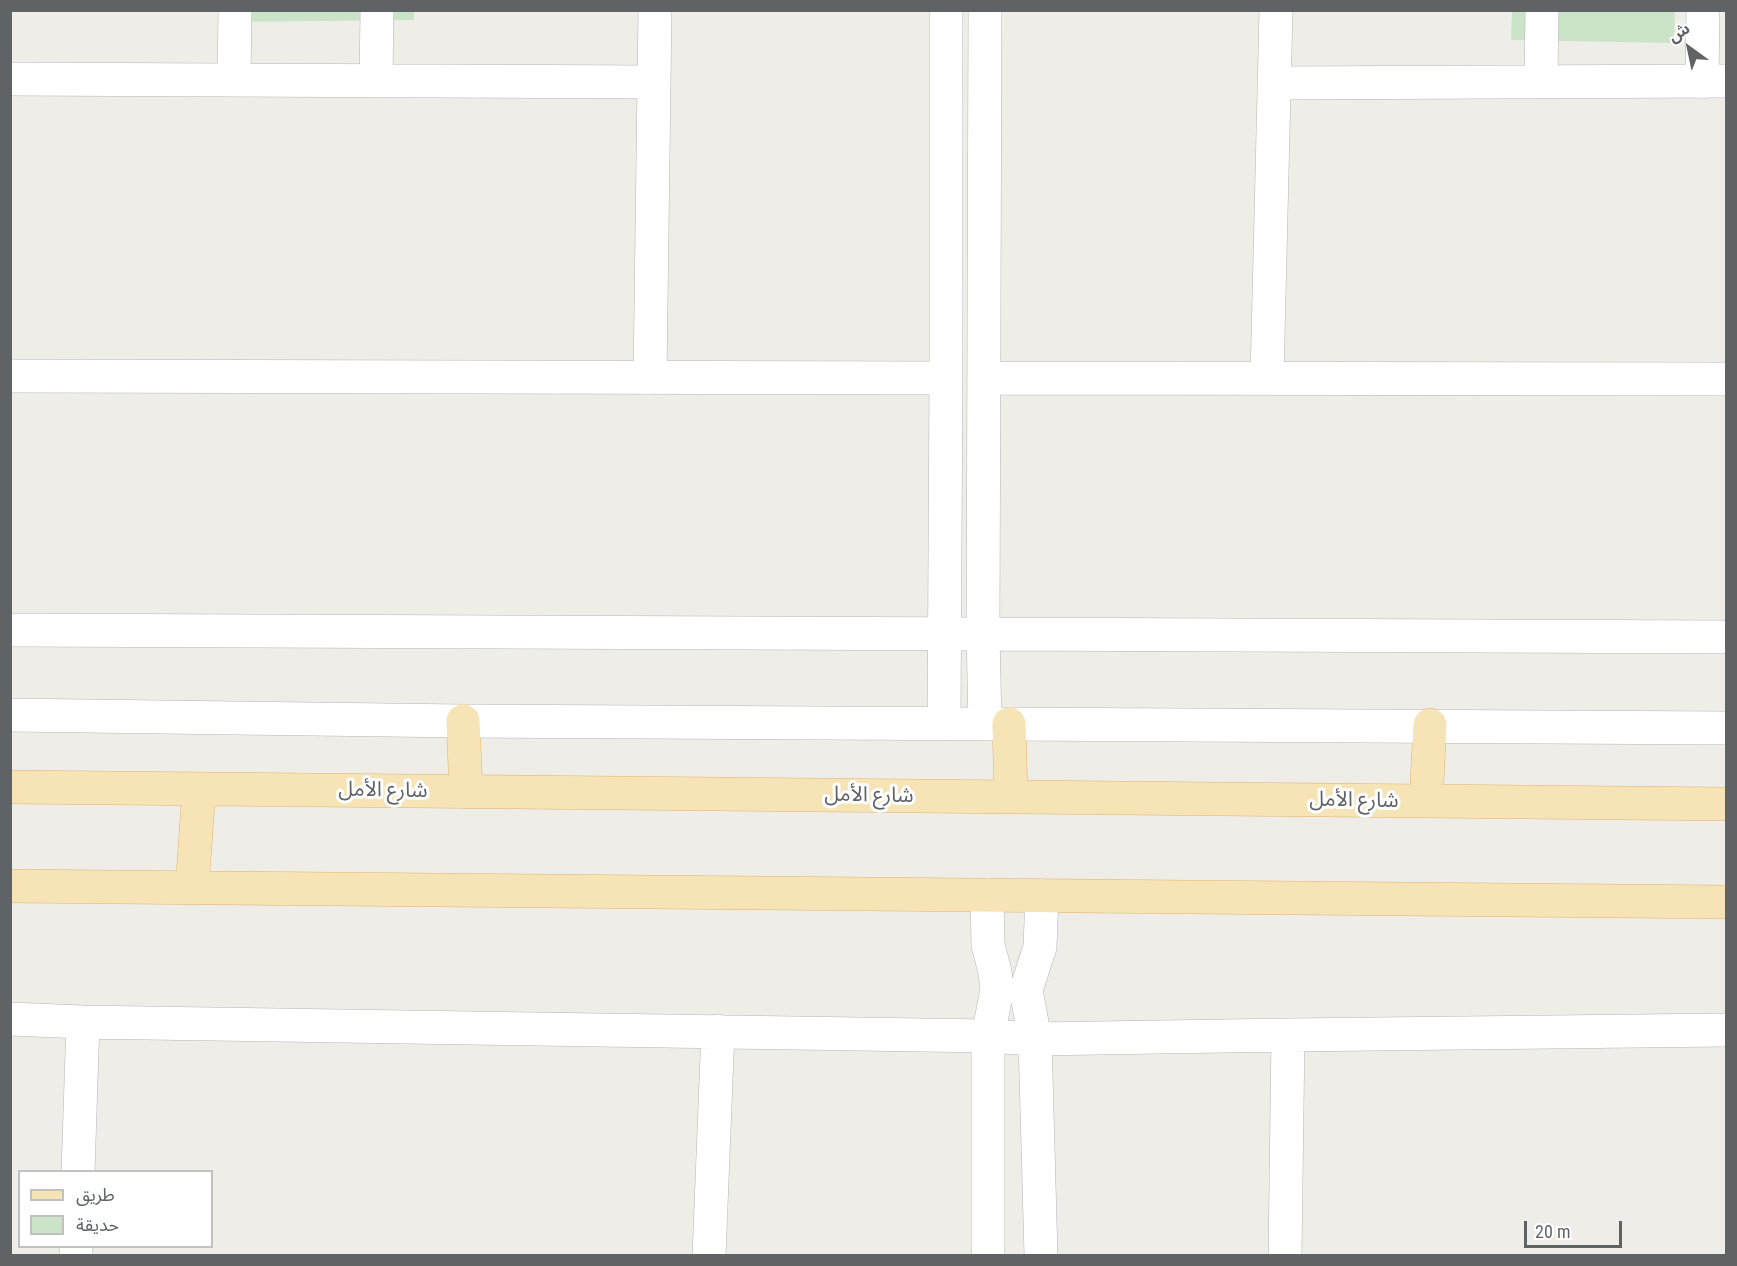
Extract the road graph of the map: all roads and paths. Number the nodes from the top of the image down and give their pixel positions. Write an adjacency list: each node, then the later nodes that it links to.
1 (235, 10): 10 (street)
2 (377, 10): 11 (street)
3 (655, 10): 12 (street)
4 (946, 10): 18 (street)
5 (985, 10): 19 (street)
6 (1276, 10): 15 (street)
7 (1542, 10): 13 (street)
8 (1703, 10): 14 (street)
9 (10, 79): 10 (street)
10 (234, 80): 11 (street)
11 (376, 81): 12 (street)
12 (654, 81): 17 (street)
13 (1541, 82): 14 (street); 15 (street)
14 (1714, 82)
15 (1275, 83): 20 (street)
16 (10, 376): 17 (street)
17 (650, 378): 18 (street)
18 (946, 378): 23 (street)
19 (984, 378): 20 (street); 24 (street)
20 (1267, 378): 21 (street)
21 (1726, 379)
22 (10, 630): 23 (street)
23 (945, 634): 24 (street); 28 (street)
24 (983, 634): 25 (street); 29 (street)
25 (1726, 637)
26 (10, 716): 27 (street)
27 (463, 721): 28 (street); 34 (main road)
28 (944, 723): 29 (street)
29 (997, 724): 30 (street); 35 (main road)
30 (1430, 725): 31 (street); 36 (main road)
31 (1726, 728)
32 (10, 787): 33 (main road, شارع الأمل)
33 (199, 789): 34 (main road, شارع الأمل); 39 (main road)
34 (466, 792): 35 (main road, شارع الأمل)
35 (1011, 797): 36 (main road, شارع الأمل)
36 (1426, 801): 37 (main road, شارع الأمل)
37 (1726, 804)
38 (10, 886): 39 (main road)
39 (192, 888): 40 (main road)
40 (987, 896): 41 (main road); 48 (street)
41 (1042, 896): 42 (main road); 49 (street)
42 (1726, 902)
43 (10, 1019): 44 (street)
44 (83, 1022): 46 (street); 50 (street)
45 (1726, 1030): 47 (street)
46 (718, 1031): 48 (street); 51 (street)
47 (1288, 1035): 49 (street); 54 (street)
48 (988, 1036): 49 (street); 52 (street)
49 (1035, 1039): 53 (street)
50 (78, 1170)
51 (709, 1256)
52 (988, 1256)
53 (1041, 1256)
54 (1285, 1256)

